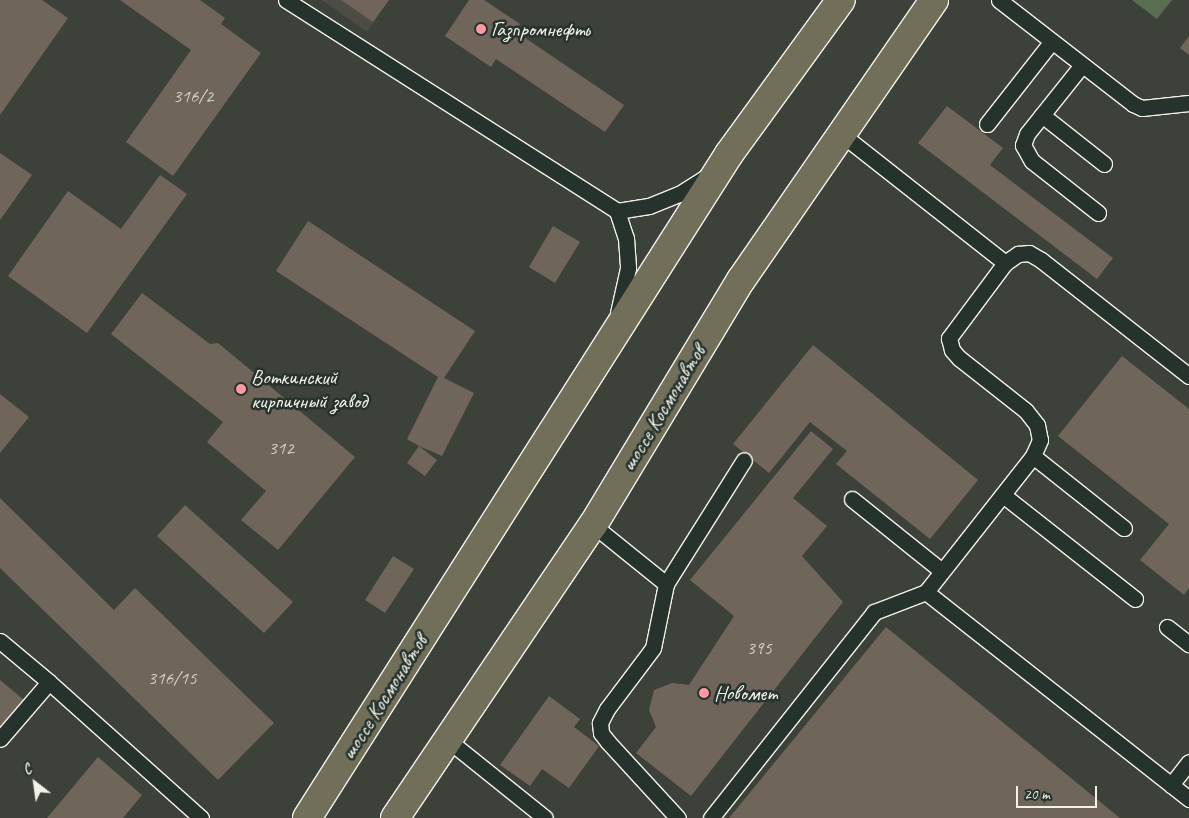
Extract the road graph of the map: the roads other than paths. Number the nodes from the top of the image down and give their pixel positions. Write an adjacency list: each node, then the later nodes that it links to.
1 (286, 0): 13 (lane)
2 (840, 0): 11 (main road, шоссе Космонавтов)
3 (934, 0): 10 (main road, шоссе Космонавтов)
4 (1000, 0): 5 (lane)
5 (1052, 42): 6 (lane); 9 (lane)
6 (1082, 64): 7 (lane); 8 (lane)
7 (1189, 103)
8 (1042, 116): 12 (lane); 14 (lane)
9 (987, 124)
10 (840, 133): 15 (lane); 22 (main road, шоссе Космонавтов)
11 (728, 154): 13 (lane); 16 (main road, шоссе Космонавтов)
12 (1104, 164)
13 (618, 211): 16 (lane)
14 (1098, 213)
15 (1005, 263): 17 (lane); 18 (lane)
16 (609, 344): 38 (main road, шоссе Космонавтов)
17 (1189, 376)
18 (1033, 456): 20 (lane); 23 (lane)
19 (744, 460): 25 (lane)
20 (1003, 495): 24 (lane); 27 (lane)
21 (852, 499): 24 (lane)
22 (592, 526): 25 (lane); 33 (main road, шоссе Космонавтов)
23 (1124, 528)
24 (942, 571): 26 (lane)
25 (666, 584): 41 (lane)
26 (926, 592): 35 (lane); 42 (lane)
27 (1134, 599)
28 (1167, 627): 30 (lane)
29 (0, 641): 31 (lane)
30 (1189, 644)
31 (49, 682): 32 (lane); 37 (lane)
32 (0, 739)
33 (448, 740): 39 (main road, шоссе Космонавтов); 40 (lane)
34 (1189, 762): 35 (lane)
35 (1171, 785): 36 (lane)
36 (1189, 799)
37 (191, 815)
38 (307, 818)
39 (395, 818)
40 (545, 818)
41 (678, 818)
42 (711, 818)

